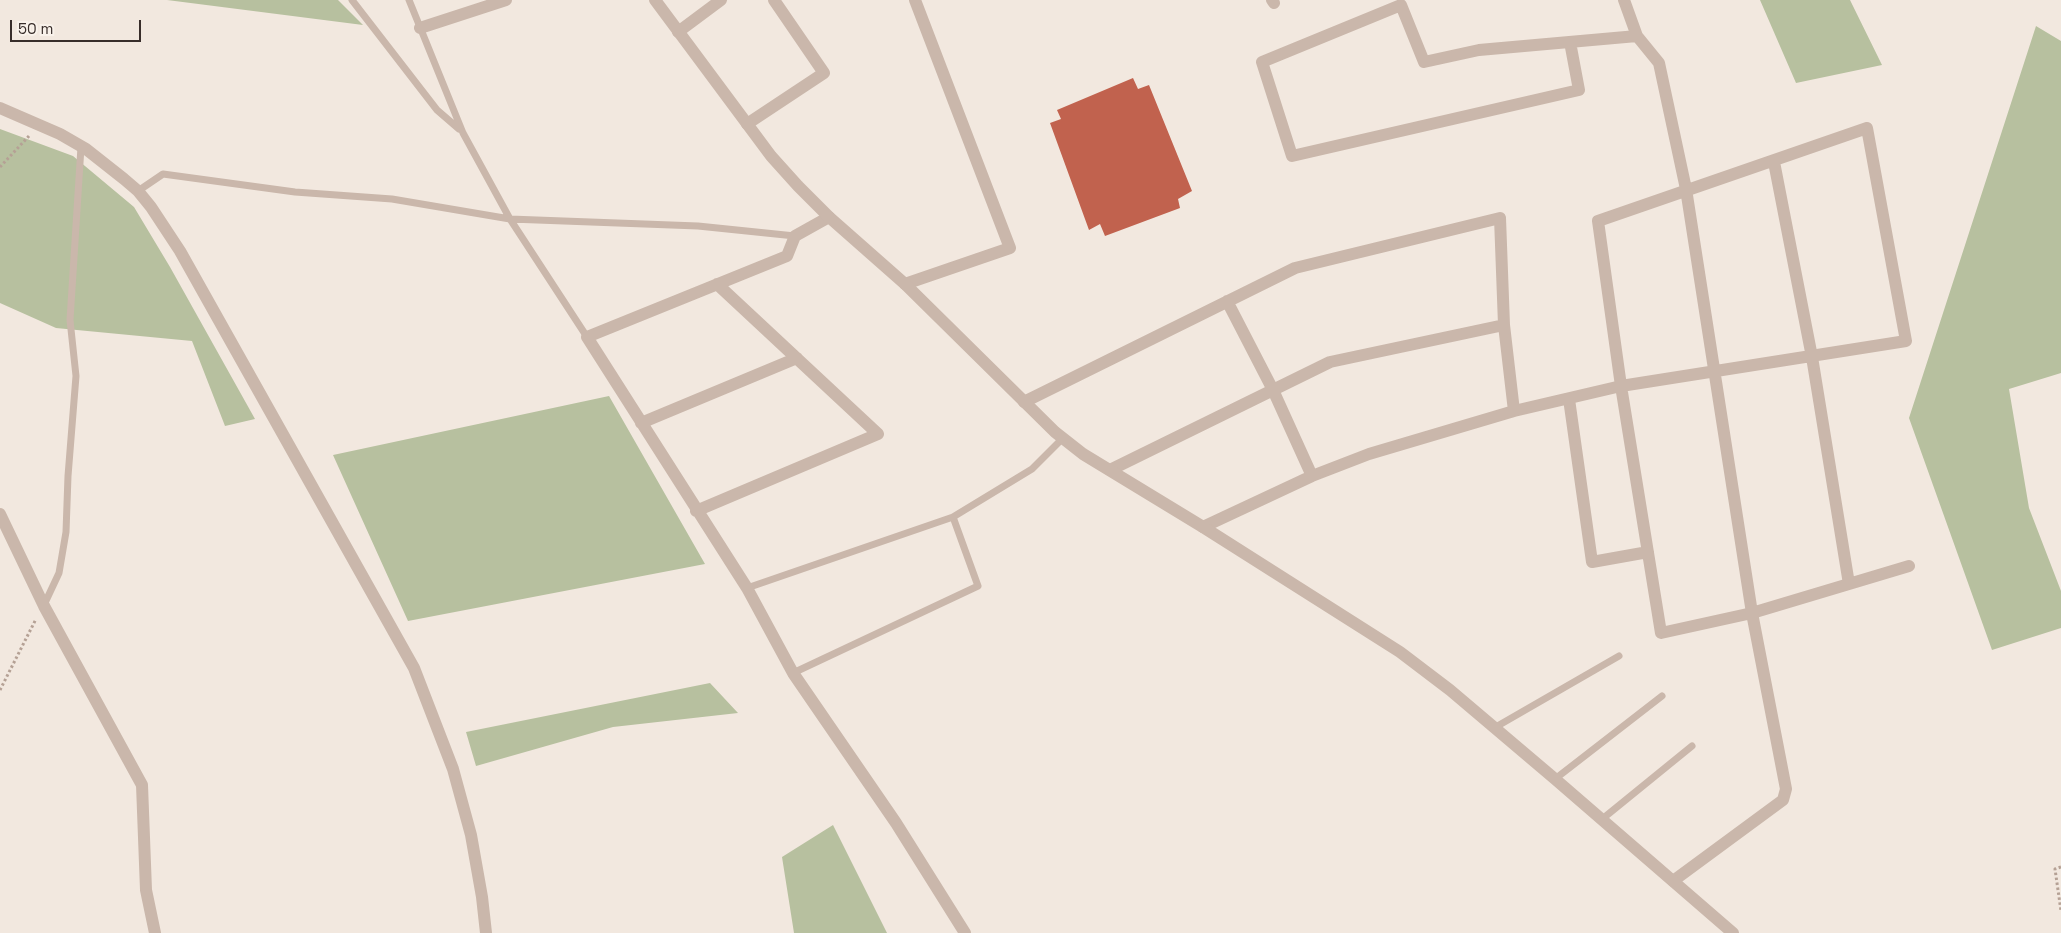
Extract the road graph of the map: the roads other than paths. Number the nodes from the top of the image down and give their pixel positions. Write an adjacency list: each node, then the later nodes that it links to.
1 (352, 0): 15 (lane)
2 (409, 0): 9 (lane)
3 (506, 0): 9 (street)
4 (654, 0): 10 (street)
5 (721, 0): 10 (street)
6 (774, 0): 14 (street)
7 (915, 0): 24 (street)
8 (1624, 0): 11 (street)
9 (420, 28): 15 (lane)
10 (678, 32): 14 (street)
11 (1637, 36): 12 (street); 18 (street)
12 (1570, 42): 12 (street)
13 (0, 108): 16 (street)
14 (747, 124): 20 (street)
15 (464, 133): 21 (lane)
16 (81, 146): 19 (street); 48 (lane)
17 (1774, 162): 18 (street); 28 (street); 28 (street)
18 (1686, 189): 30 (street); 31 (street)
19 (138, 191): 21 (lane); 59 (street)
20 (829, 217): 22 (street); 24 (street)
21 (510, 219): 22 (lane); 27 (lane)
22 (795, 236): 23 (street)
23 (717, 284): 27 (street); 29 (street)
24 (905, 284): 34 (street)
25 (1227, 302): 26 (street); 32 (street); 34 (street)
26 (1504, 325): 32 (street); 35 (street)
27 (587, 337): 36 (street)
28 (1812, 356): 30 (street); 46 (street)
29 (797, 358): 36 (street); 40 (street)
30 (1716, 373): 31 (street); 49 (street)
31 (1621, 386): 33 (street); 44 (street)
32 (1272, 390): 38 (street); 39 (street)
33 (1568, 399): 35 (street); 44 (street)
34 (1024, 402): 37 (street)
35 (1514, 411): 39 (street)
36 (641, 423): 40 (street)
37 (1064, 438): 38 (street); 42 (lane)
38 (1110, 470): 43 (street)
39 (1312, 476): 43 (street)
40 (696, 511): 47 (street)
41 (0, 514): 48 (street)
42 (953, 517): 47 (lane); 51 (lane)
43 (1203, 527): 53 (street)
44 (1648, 552): 49 (street)
45 (1909, 566): 46 (street)
46 (1849, 584): 49 (street)
47 (747, 588): 51 (street)
48 (44, 606): 58 (street)
49 (1752, 613): 57 (street)
50 (1619, 656): 53 (lane)
51 (793, 672): 60 (street)
52 (1662, 696): 55 (lane)
53 (1494, 728): 55 (street)
54 (1692, 746): 56 (lane)
55 (1555, 779): 56 (street)
56 (1601, 820): 57 (street)
57 (1673, 881): 61 (street)
58 (155, 933)
59 (486, 933)
60 (965, 933)
61 (1733, 933)

